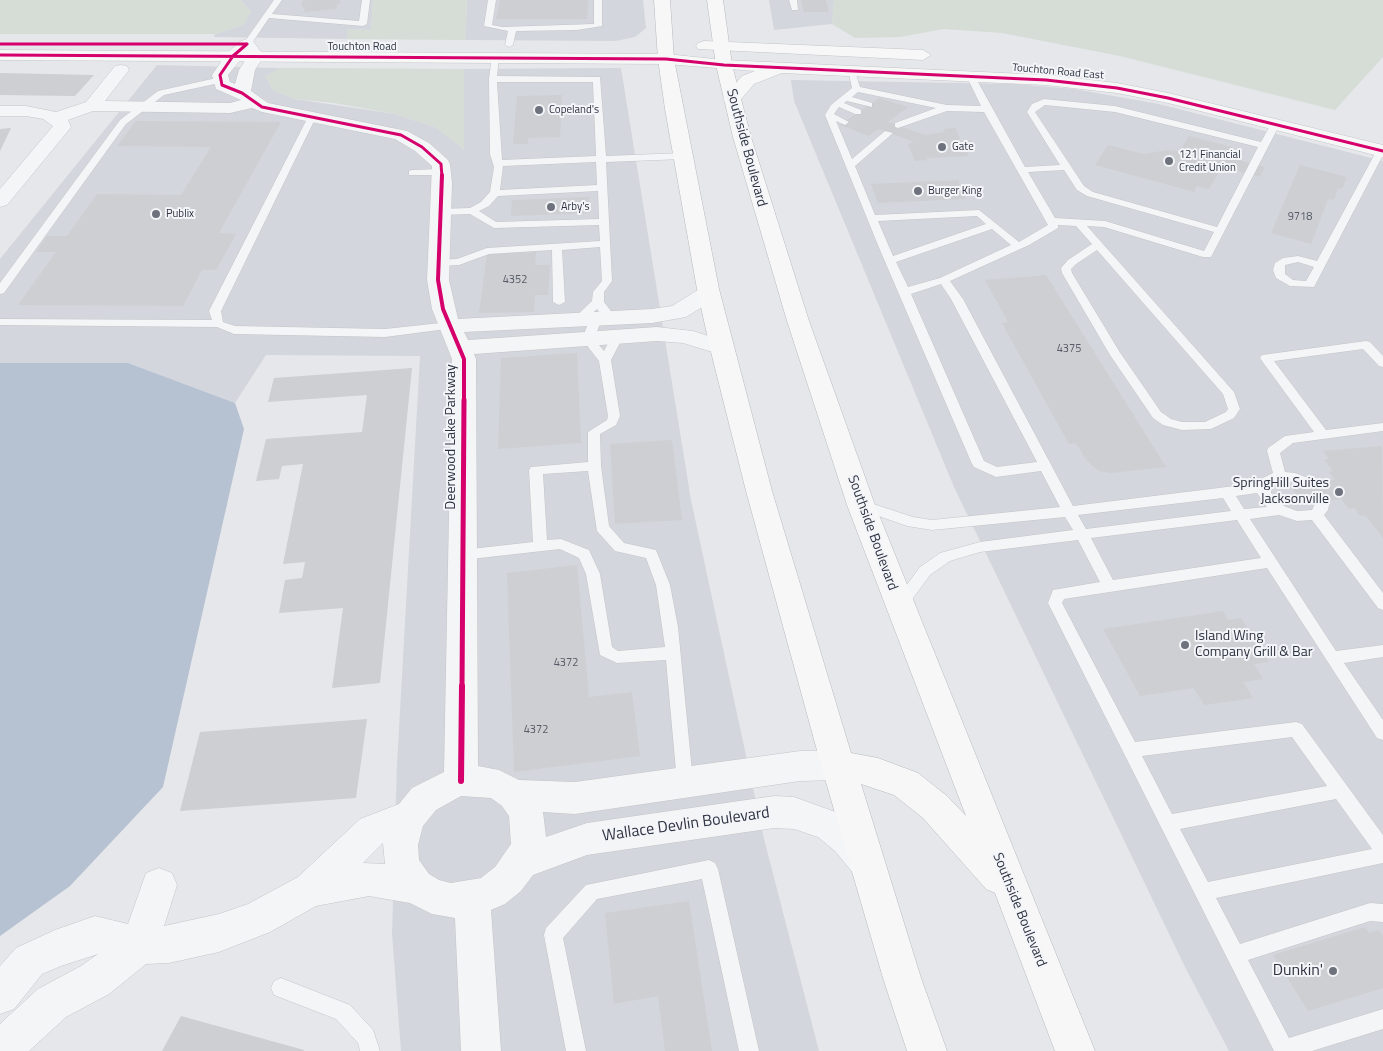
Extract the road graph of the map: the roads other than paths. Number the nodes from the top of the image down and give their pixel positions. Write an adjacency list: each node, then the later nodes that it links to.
1 (278, 0): 7 (lane)
2 (366, 0): 7 (lane)
3 (492, 0): 8 (lane)
4 (598, 0): 8 (lane)
5 (662, 0): 13 (main road)
6 (715, 0): 11 (main road, Southside Boulevard)
7 (268, 16): 12 (lane)
8 (513, 29): 10 (lane)
9 (0, 44): 12 (main road, Touchton Road)
10 (509, 45): 12 (main road, Touchton Road); 13 (main road, Touchton Road)
11 (721, 46): 13 (main road, Touchton Road); 14 (main road); 19 (main road, Southside Boulevard)
12 (251, 50): 16 (street); 18 (main road, Touchton Road); 27 (street)
13 (665, 52): 18 (main road, Touchton Road); 19 (main road, Touchton Road); 49 (main road)
14 (894, 53): 17 (main road); 23 (main road)
15 (0, 55): 16 (main road)
16 (233, 56): 25 (street)
17 (939, 56)
18 (495, 58): 24 (lane)
19 (724, 65): 20 (main road, Touchton Road East); 28 (main road, Southside Boulevard)
20 (782, 67): 22 (main road, Touchton Road East); 28 (main road)
21 (121, 70): 32 (street)
22 (851, 70): 23 (main road, Touchton Road East); 26 (lane)
23 (970, 75): 35 (lane); 44 (main road, Touchton Road East); 48 (main road, Touchton Road East)
24 (493, 79): 50 (lane); 51 (lane)
25 (221, 80): 27 (street); 33 (lane)
26 (856, 89): 29 (lane); 34 (lane)
27 (249, 98): 33 (street); 40 (street)
28 (732, 98): 97 (main road, Southside Boulevard)
29 (848, 98): 30 (lane); 31 (lane)
30 (838, 104): 37 (lane); 38 (lane)
31 (869, 105)
32 (92, 106): 33 (street); 41 (street)
33 (144, 107): 76 (lane)
34 (947, 108): 35 (lane); 42 (lane)
35 (986, 109): 54 (lane)
36 (0, 111): 41 (street)
37 (858, 112)
38 (829, 115): 43 (lane); 52 (lane)
39 (897, 115): 42 (lane)
40 (312, 117): 55 (street); 82 (lane)
41 (55, 118): 59 (street)
42 (911, 121): 45 (lane)
43 (845, 122)
44 (1275, 124): 47 (lane); 48 (main road, Touchton Road East)
45 (898, 125)
46 (872, 133): 52 (lane)
47 (1264, 146): 53 (lane); 67 (lane)
48 (1382, 146): 74 (lane)
49 (682, 156): 50 (lane); 78 (main road)
50 (601, 160): 51 (lane); 57 (lane)
51 (498, 163): 58 (lane)
52 (850, 166): 62 (lane)
53 (1067, 167): 54 (lane); 67 (lane)
54 (1022, 170): 63 (lane)
55 (442, 172): 56 (lane); 61 (street, Deerwood Lake Parkway)
56 (412, 173)
57 (602, 188): 58 (lane); 64 (lane)
58 (495, 192): 60 (lane)
59 (0, 201)
60 (472, 211): 61 (lane); 64 (lane)
61 (441, 212): 73 (street, Deerwood Lake Parkway)
62 (872, 218): 66 (lane); 72 (lane)
63 (1051, 221): 65 (lane); 70 (lane)
64 (604, 222): 68 (lane)
65 (1079, 223): 67 (lane); 69 (lane)
66 (993, 225): 70 (lane); 72 (lane)
67 (1220, 231)
68 (605, 244): 71 (lane); 81 (lane)
69 (1098, 245): 69 (lane)
70 (1018, 246): 75 (lane)
71 (558, 247): 73 (lane); 79 (lane)
72 (890, 261): 77 (lane)
73 (438, 263): 83 (street, Deerwood Lake Parkway)
74 (1320, 265)
75 (944, 280): 77 (lane); 91 (lane)
76 (0, 291)
77 (905, 292): 91 (lane)
78 (709, 293): 81 (street); 85 (main road)
79 (559, 302)
80 (0, 322): 82 (lane)
81 (598, 323): 83 (street); 84 (street); 85 (street); 86 (lane); 86 (lane)
82 (218, 324): 83 (lane)
83 (450, 326): 84 (street, Deerwood Lake Parkway)
84 (460, 348): 104 (street, Deerwood Lake Parkway)
85 (722, 348): 114 (main road)
86 (605, 360): 90 (lane)
87 (1383, 363): 89 (lane)
88 (1383, 427): 89 (lane)
89 (1323, 435): 92 (lane)
90 (594, 466): 103 (lane); 110 (lane)
91 (1043, 466): 98 (lane)
92 (1280, 476): 93 (lane); 94 (lane)
93 (1308, 483)
94 (1264, 487): 95 (lane); 99 (lane)
95 (1227, 493): 98 (lane); 100 (lane)
96 (1323, 501): 101 (lane)
97 (861, 505): 98 (lane); 108 (main road, Southside Boulevard)
98 (1069, 510): 102 (lane)
99 (1279, 510): 100 (lane); 101 (lane)
100 (1240, 514): 102 (lane); 105 (lane)
101 (1316, 515): 107 (lane)
102 (1081, 534): 106 (lane); 108 (lane)
103 (540, 546): 104 (lane); 110 (lane)
104 (462, 555): 115 (street, Deerwood Lake Parkway)
105 (1271, 562): 106 (lane); 111 (lane)
106 (1109, 586): 113 (lane)
107 (1383, 604)
108 (900, 605): 127 (main road, Southside Boulevard)
109 (1383, 651): 111 (lane)
110 (673, 653): 116 (lane)
111 (1332, 658): 112 (lane)
112 (1383, 733)
113 (1131, 750): 117 (lane); 120 (lane)
114 (838, 764): 116 (street); 123 (main road); 127 (main road)
115 (461, 781): 118 (street); 119 (street)
116 (685, 782): 118 (street)
117 (1340, 791): 120 (lane); 121 (lane)
118 (514, 795): 124 (street)
119 (411, 815): 126 (street); 128 (street)
120 (1168, 823): 129 (lane)
121 (1383, 849)
122 (1383, 855): 129 (lane)
123 (867, 862): 124 (street, Wallace Devlin Boulevard); 144 (main road)
124 (521, 863): 130 (street)
125 (159, 885): 132 (street)
126 (416, 886): 128 (street); 130 (street)
127 (1009, 887): 145 (main road, Southside Boulevard)
128 (311, 889): 132 (street)
129 (1203, 892): 133 (lane)
130 (472, 899): 141 (street)
131 (1383, 913): 133 (lane)
132 (139, 946): 134 (street); 139 (street)
133 (1235, 955): 138 (lane)
134 (15, 970): 136 (street)
135 (281, 988): 140 (lane)
136 (0, 995)
137 (1383, 1019): 138 (lane)
138 (1284, 1050)
139 (0, 1051)
140 (370, 1051)
141 (482, 1051)
142 (576, 1051): 143 (lane)
143 (748, 1051)
144 (927, 1051)
145 (1075, 1051)

